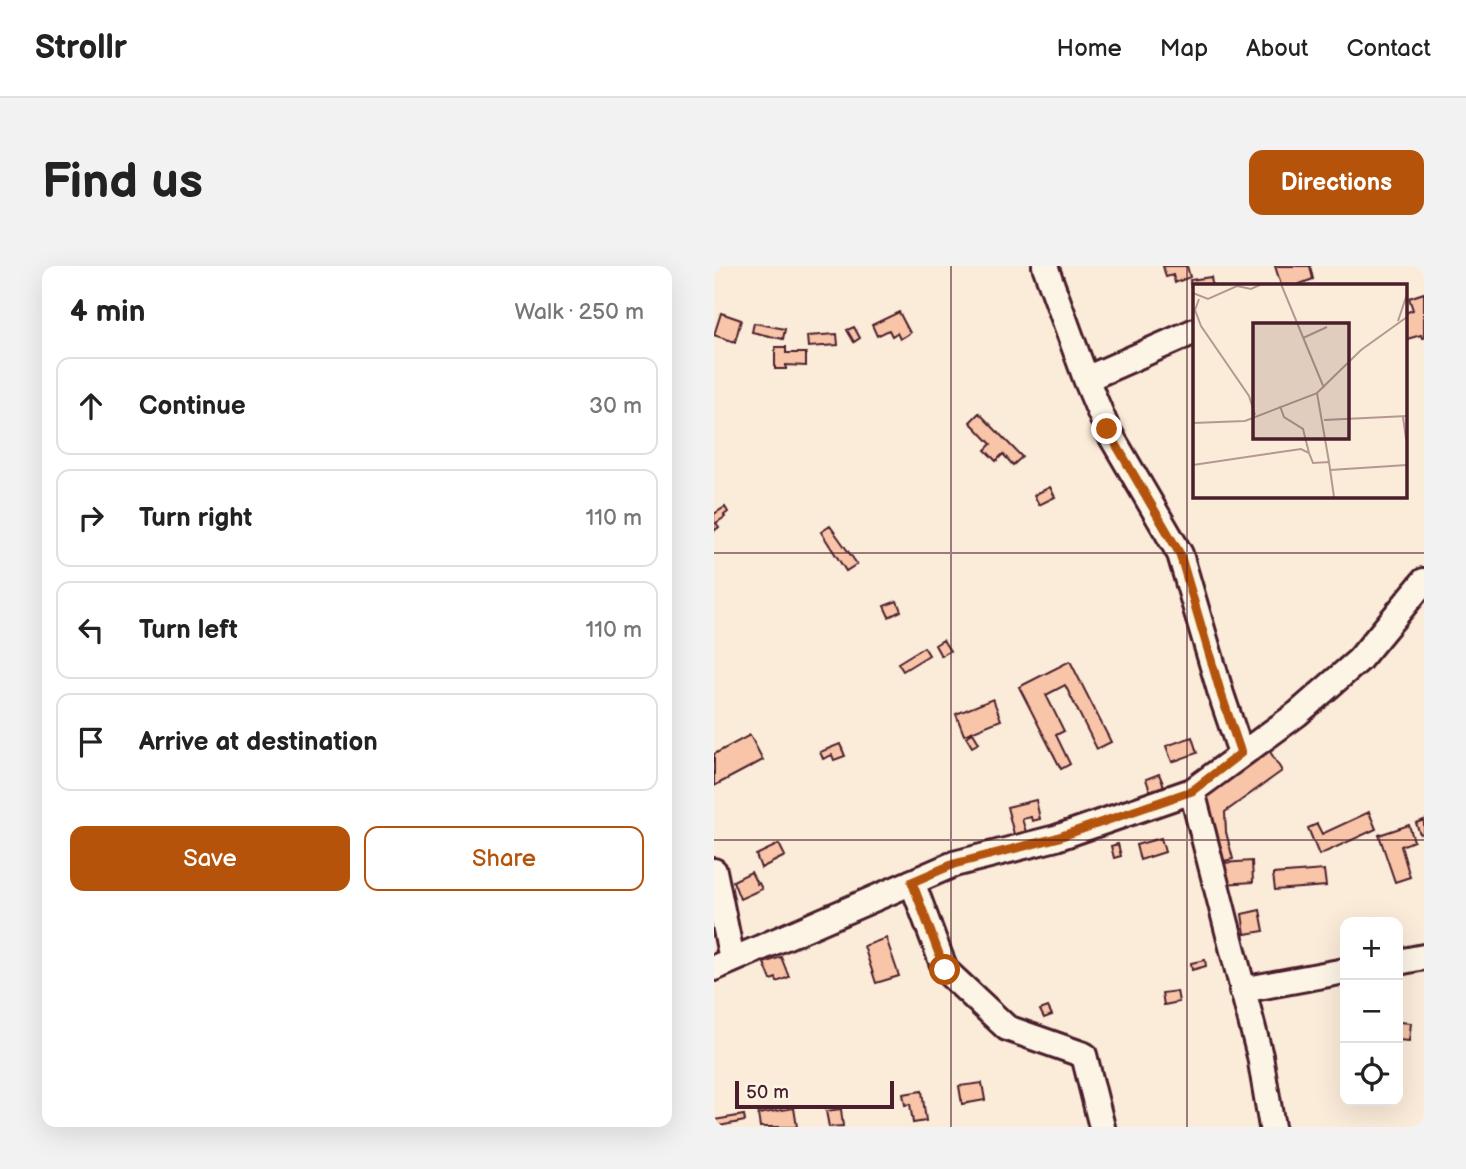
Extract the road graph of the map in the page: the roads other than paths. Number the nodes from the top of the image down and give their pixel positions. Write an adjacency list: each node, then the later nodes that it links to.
1 (1045, 266): 3 (street)
2 (1193, 332): 3 (street)
3 (1086, 379): 5 (street)
4 (1424, 581): 5 (street)
5 (1241, 753): 6 (street)
6 (1192, 791): 8 (street); 13 (street)
7 (714, 871): 11 (street)
8 (912, 882): 11 (street); 14 (street)
9 (1424, 957): 10 (street)
10 (1403, 961)
11 (723, 964)
12 (1340, 972): 13 (street)
13 (1242, 990): 15 (street)
14 (1102, 1127)
15 (1272, 1127)

